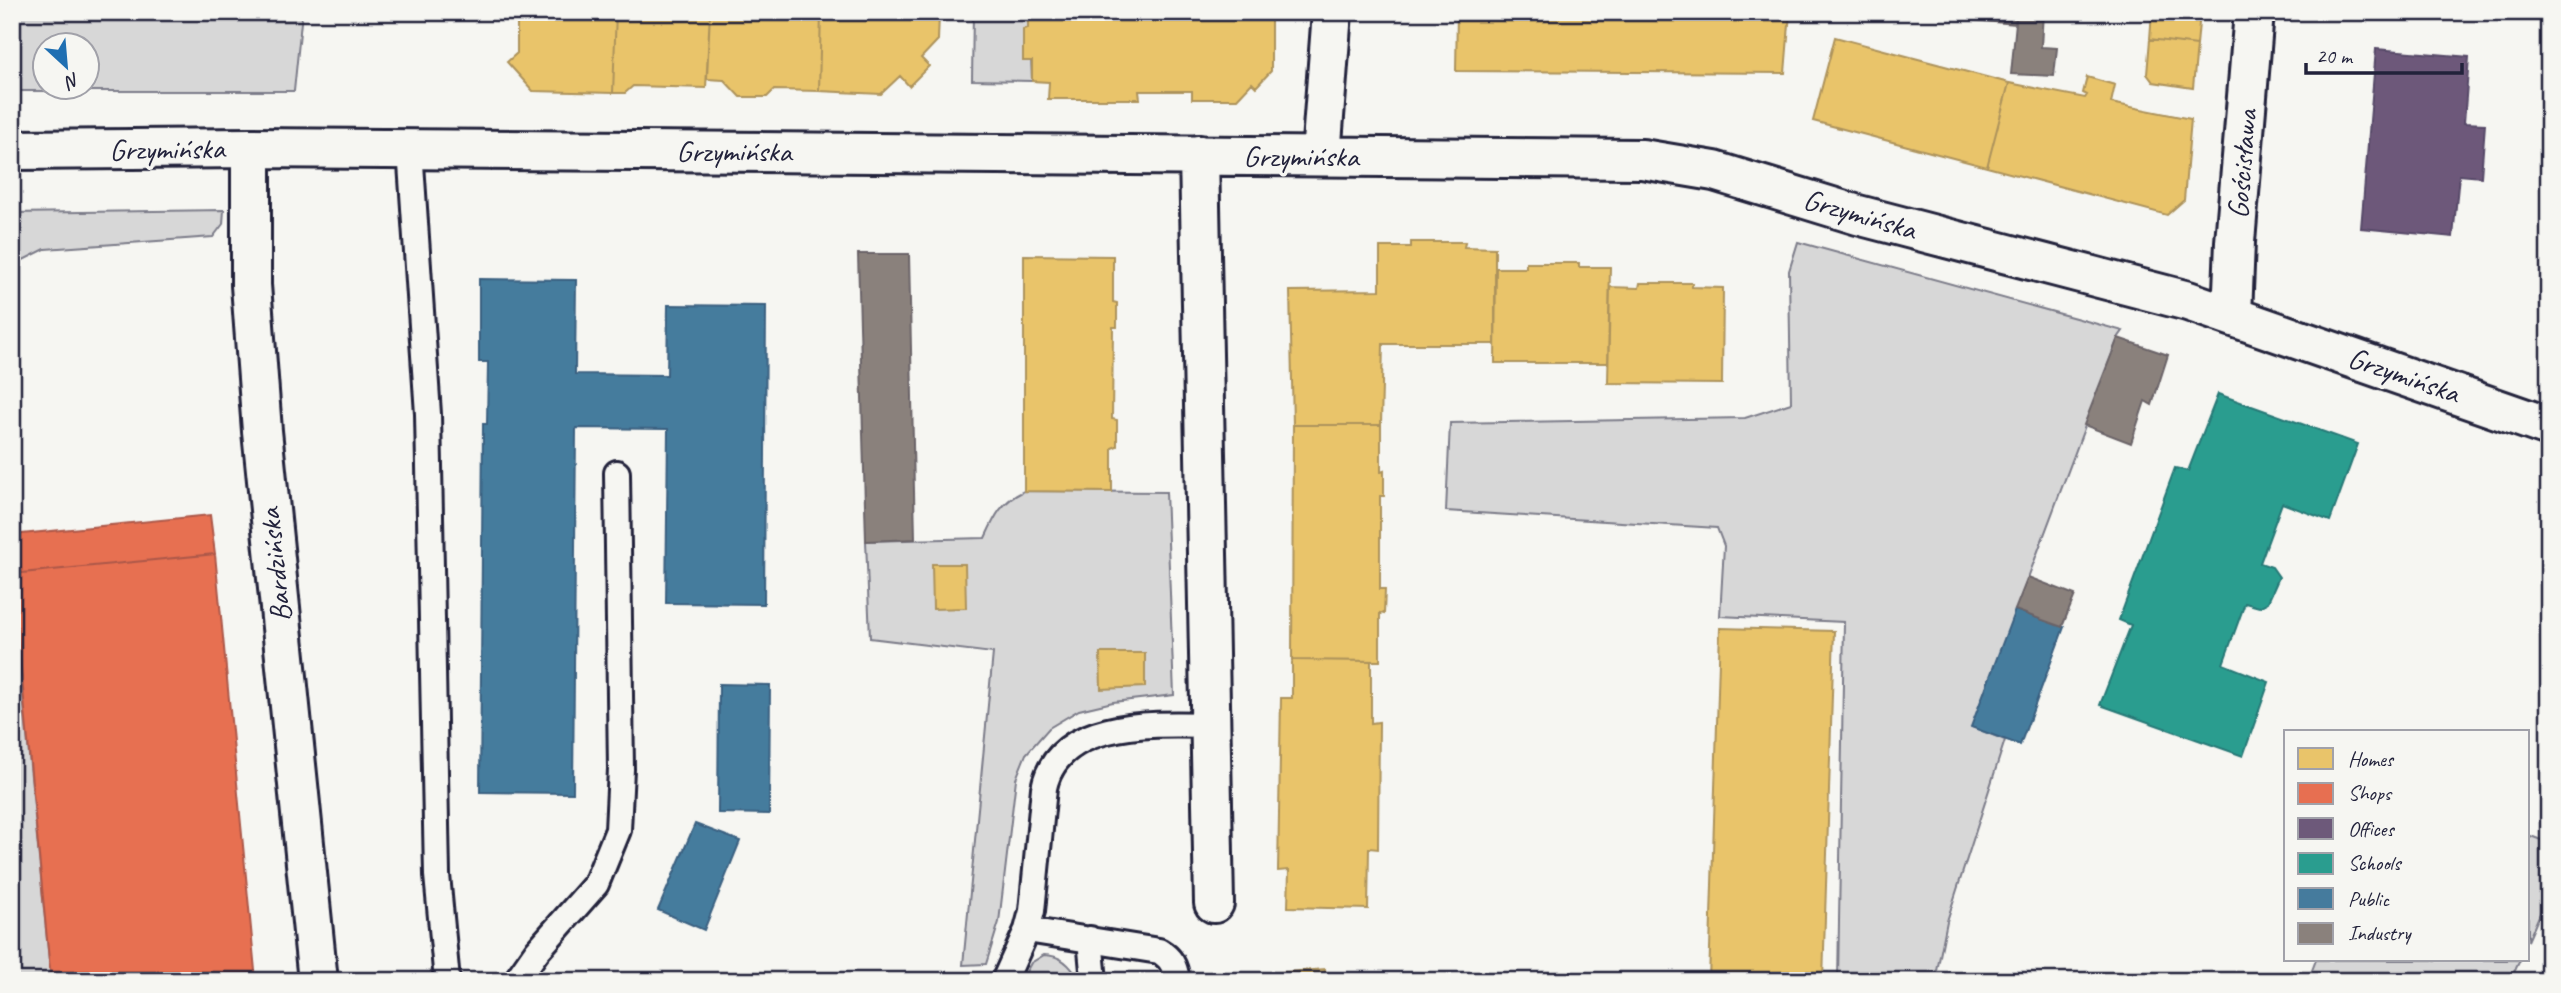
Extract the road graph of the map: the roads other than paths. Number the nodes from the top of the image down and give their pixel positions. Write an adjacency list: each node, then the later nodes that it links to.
1 (1332, 12): 7 (street)
2 (2254, 12): 8 (street, Gościsława)
3 (251, 148): 4 (street, Grzymińska); 5 (street, Grzymińska); 18 (street, Bardzińska)
4 (410, 149): 6 (street, Grzymińska); 15 (lane)
5 (12, 150)
6 (1199, 155): 7 (street, Grzymińska); 11 (street)
7 (1321, 156): 8 (street, Grzymińska)
8 (2232, 315): 9 (street, Grzymińska)
9 (2549, 427)
10 (617, 473): 16 (lane)
11 (1212, 725): 12 (street); 13 (lane)
12 (1214, 903)
13 (1027, 930): 14 (lane); 19 (lane)
14 (1090, 939): 17 (lane); 20 (lane)
15 (449, 977)
16 (515, 979)
17 (1177, 980)
18 (318, 981)
19 (1004, 981)
20 (1094, 981)

